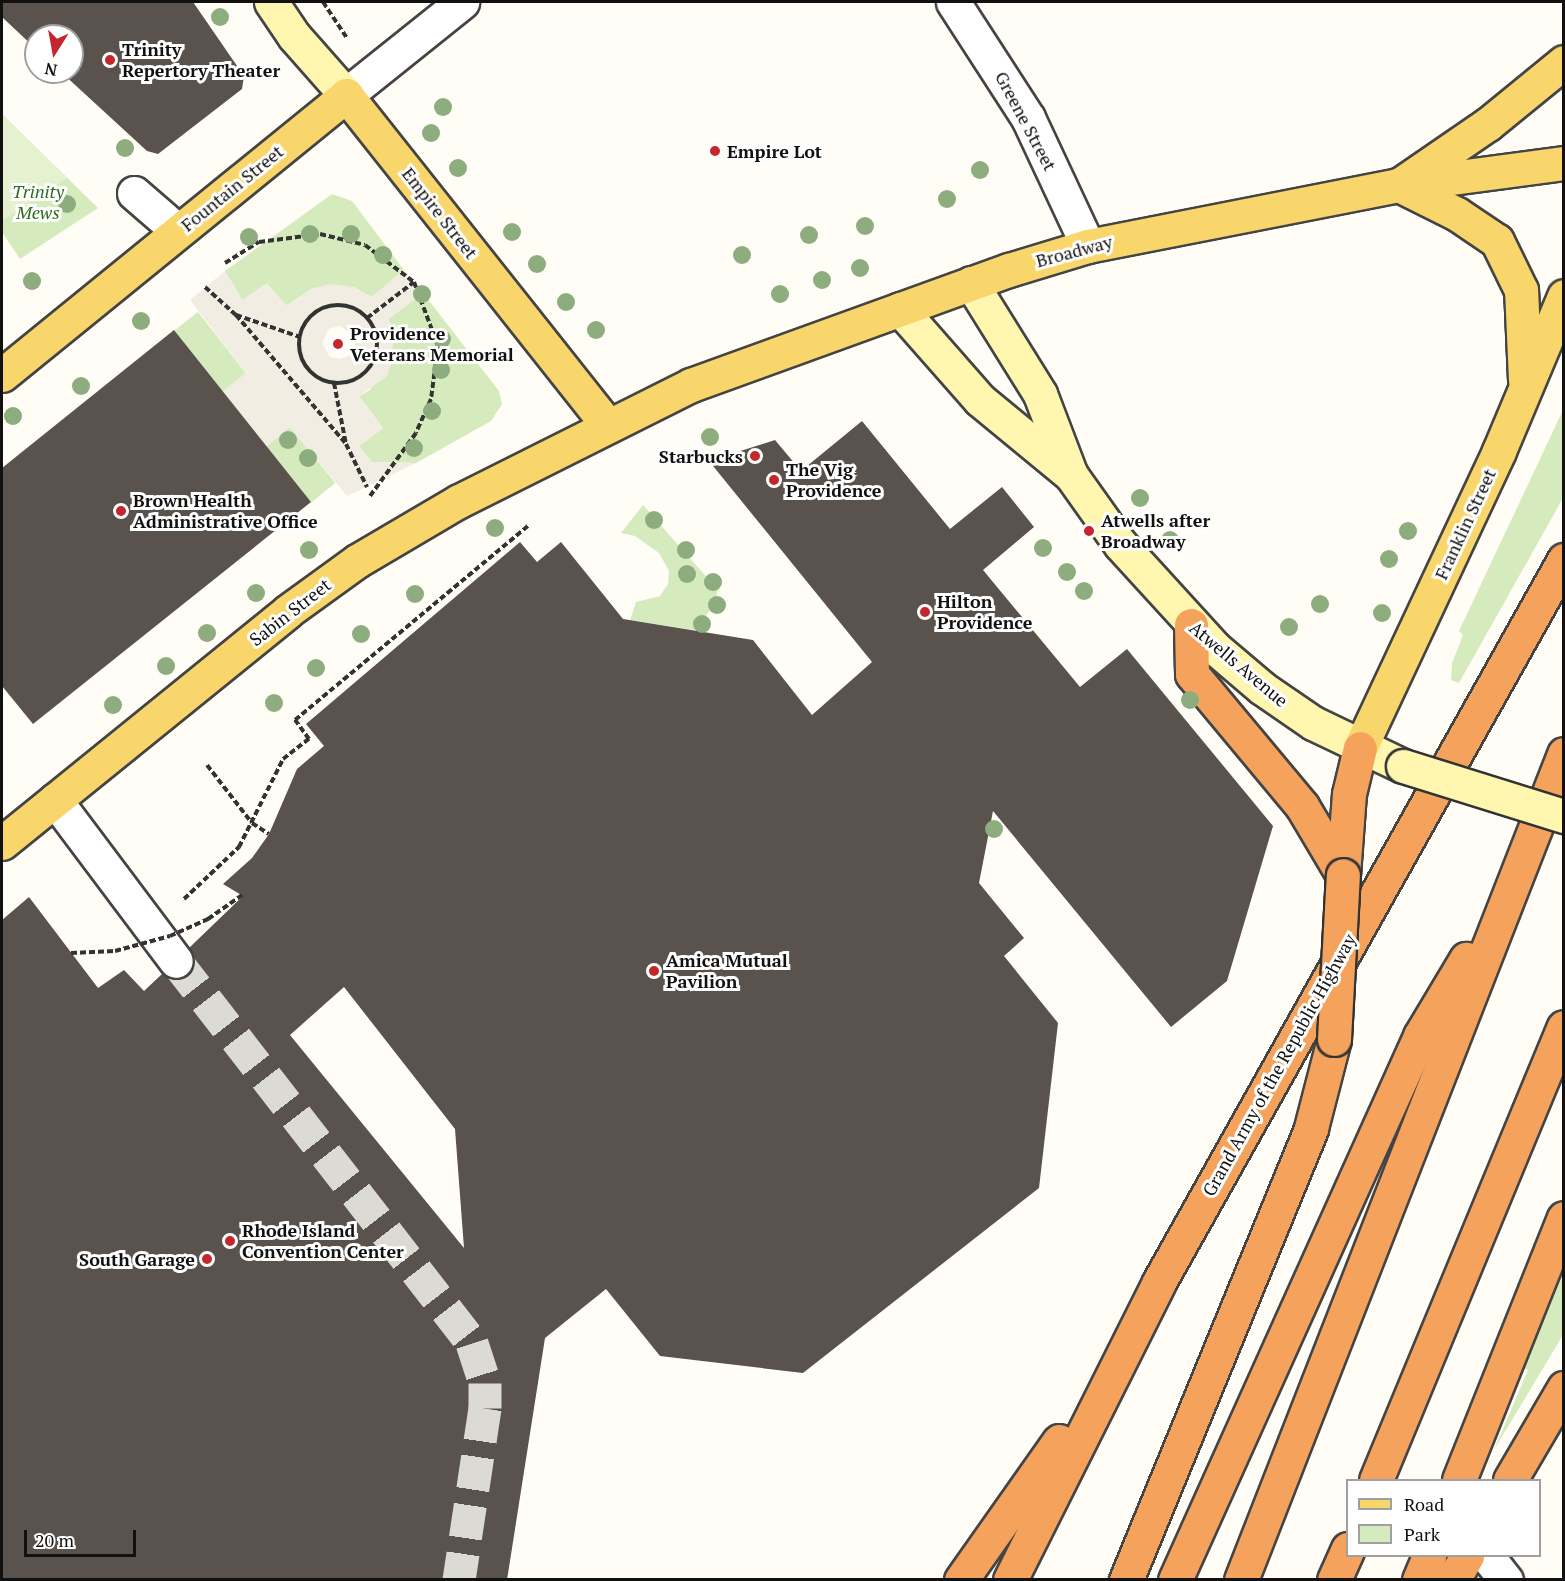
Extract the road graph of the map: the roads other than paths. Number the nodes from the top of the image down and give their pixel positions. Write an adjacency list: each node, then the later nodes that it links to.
1 (272, 2): 5 (main road, Empire Street)
2 (462, 2): 5 (street, Fountain Street)
3 (953, 2): 10 (street, Greene Street)
4 (1563, 62): 7 (main road)
5 (346, 95): 9 (main road, Fountain Street); 16 (main road, Empire Street)
6 (1563, 163): 7 (main road, Broadway)
7 (1400, 184): 10 (main road, Broadway); 15 (main road)
8 (134, 193): 9 (street)
9 (178, 231): 14 (main road, Fountain Street)
10 (1088, 246): 11 (main road, Broadway)
11 (971, 283): 13 (main road, Broadway); 17 (main road, Atwells Avenue)
12 (1563, 296): 15 (main road, Franklin Street)
13 (900, 309): 16 (main road, Broadway); 17 (main road, Atwells Avenue)
14 (2, 375)
15 (1526, 389): 20 (main road, Franklin Street)
16 (608, 425): 22 (main road, Sabin Street)
17 (1071, 475): 19 (main road, Atwells Avenue)
18 (1563, 560): 31 (highway, Grand Army of the Republic Highway)
19 (1191, 626): 20 (main road, Atwells Avenue); 26 (highway)
20 (1360, 748): 23 (main road, Atwells Avenue, bridge); 26 (highway)
21 (1563, 754): 25 (highway)
22 (55, 800): 24 (main road, Sabin Street); 27 (street)
23 (1563, 816)
24 (2, 843)
25 (1516, 874): 45 (highway); 46 (highway)
26 (1343, 876): 44 (highway, bridge)
27 (176, 961)
28 (1563, 1027): 33 (highway)
29 (1563, 1218): 30 (highway)
30 (1546, 1263): 34 (highway); 35 (highway)
31 (1125, 1347): 42 (highway); 43 (highway, Grand Army of the Republic Highway)
32 (1563, 1388): 36 (highway)
33 (1376, 1479)
34 (1435, 1479)
35 (1459, 1479)
36 (1511, 1479)
37 (1346, 1551): 47 (highway)
38 (1405, 1557): 48 (highway)
39 (1429, 1557): 49 (highway)
40 (1466, 1557): 50 (highway)
41 (1488, 1557): 51 (street)
42 (962, 1580)
43 (1010, 1580)
44 (1126, 1580)
45 (1175, 1580)
46 (1241, 1580)
47 (1334, 1580)
48 (1395, 1580)
49 (1419, 1580)
50 (1453, 1580)
51 (1506, 1580)

